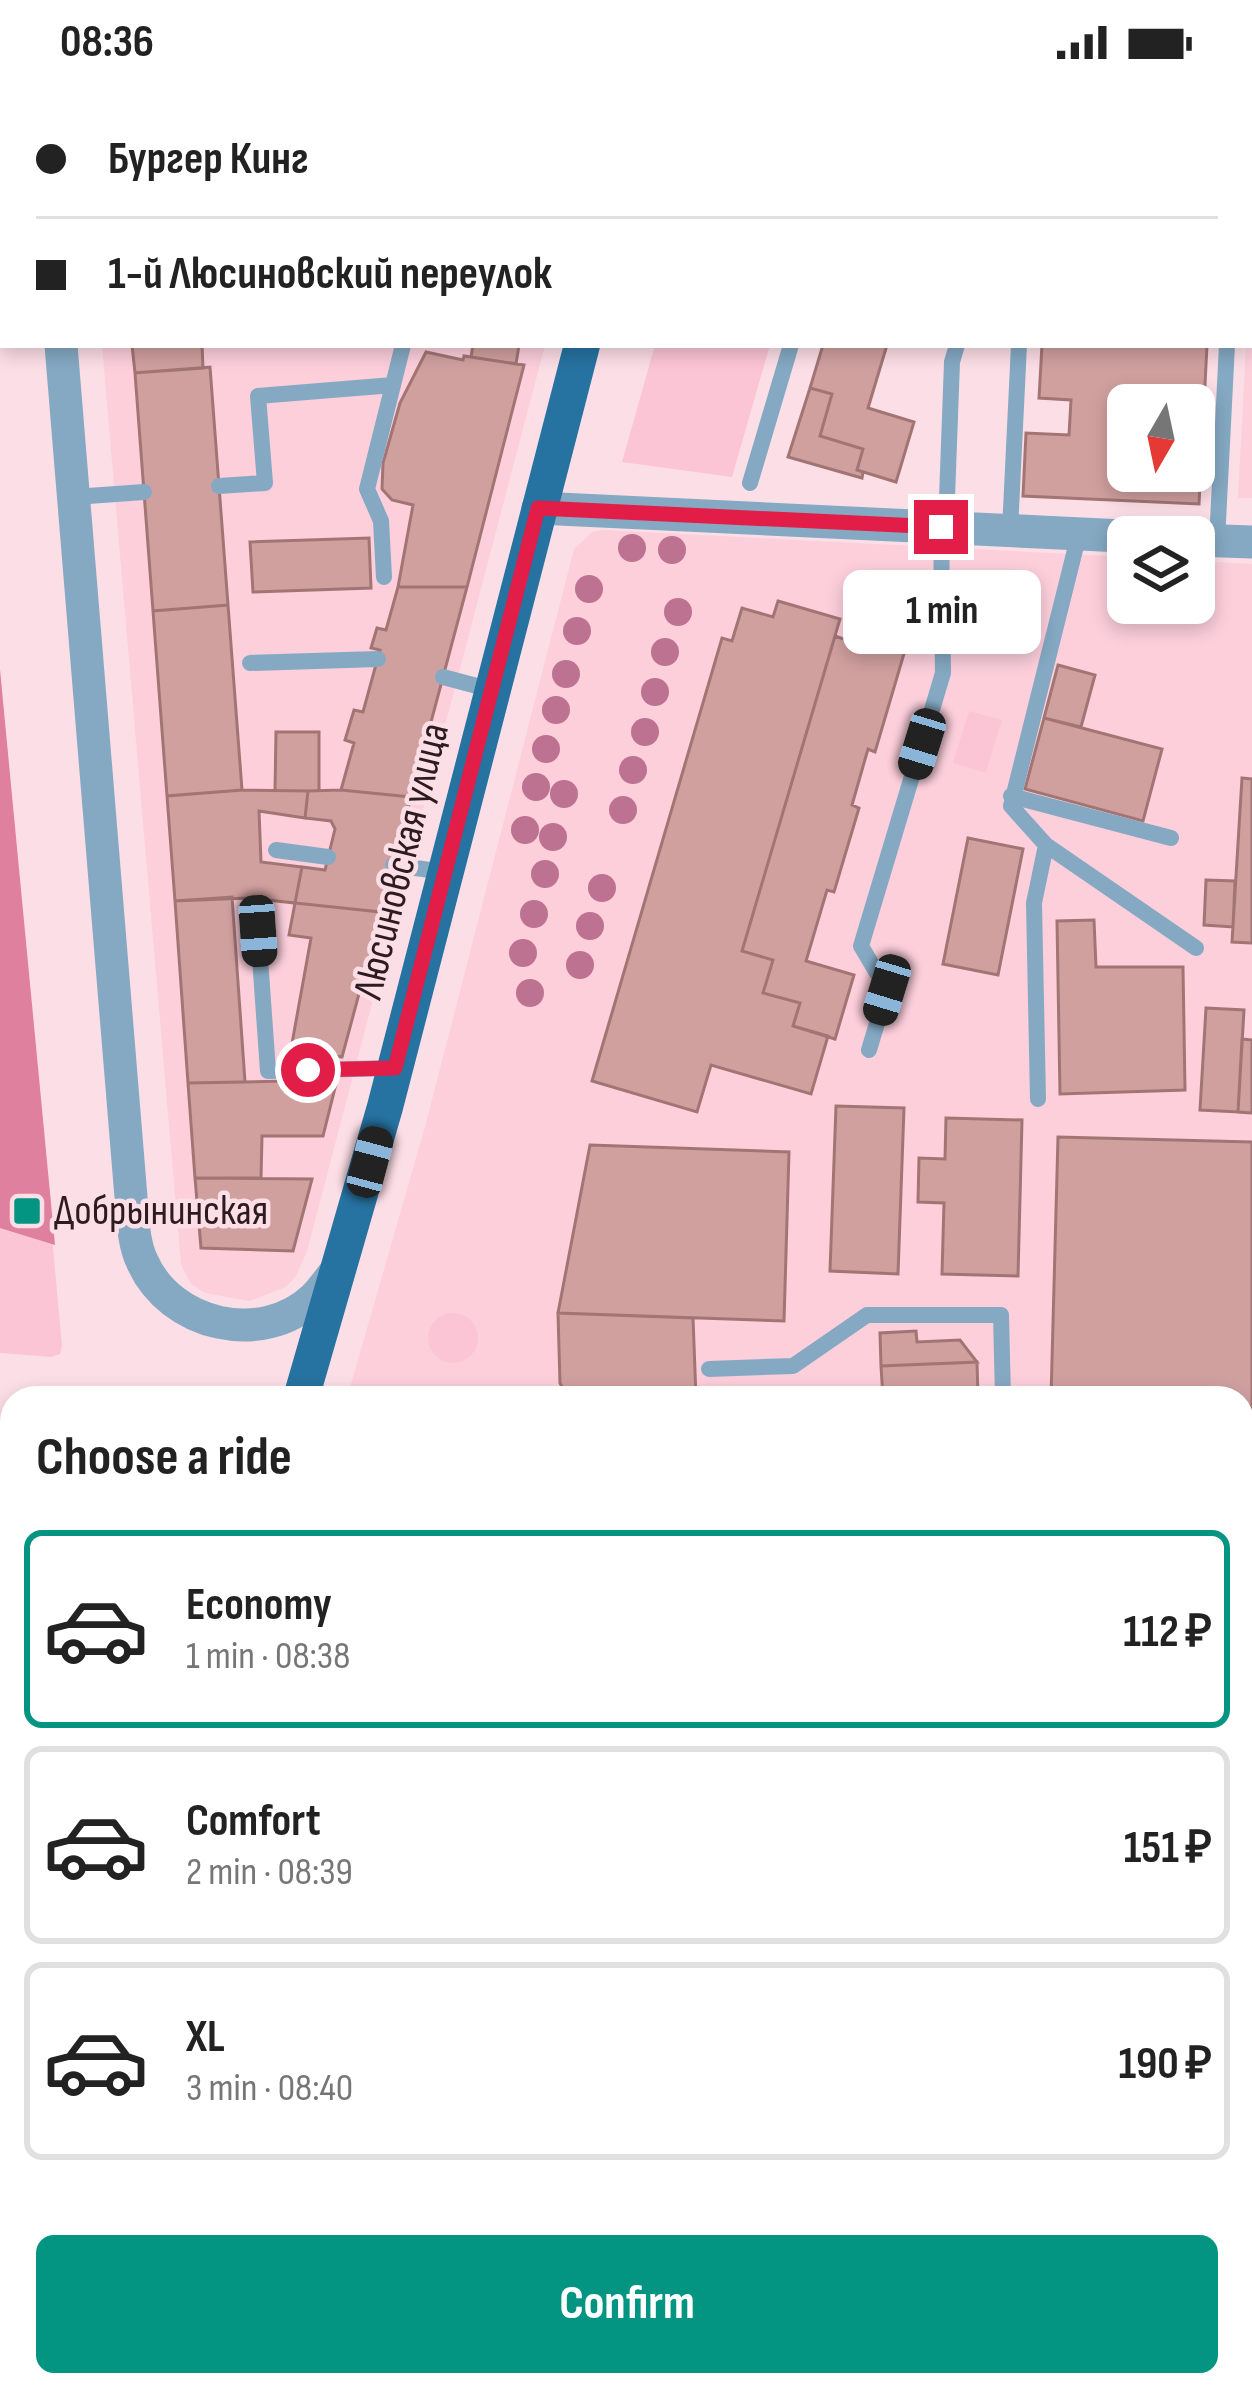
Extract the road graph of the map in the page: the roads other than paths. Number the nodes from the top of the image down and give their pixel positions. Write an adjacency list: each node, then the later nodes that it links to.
1 (61, 348): 12 (street)
2 (402, 348): 8 (lane)
3 (578, 348): 13 (main road, Люсиновская улица)
4 (790, 348): 9 (lane)
5 (956, 348): 15 (lane)
6 (1019, 348): 16 (lane)
7 (1227, 348): 14 (lane)
8 (393, 385): 10 (lane); 21 (lane)
9 (750, 483)
10 (219, 486)
11 (144, 491): 12 (lane)
12 (74, 497): 38 (street)
13 (538, 508): 15 (street); 25 (main road, Люсиновская улица)
14 (1209, 516)
15 (941, 527): 16 (street); 35 (lane)
16 (1010, 530): 17 (street)
17 (1079, 534): 18 (street); 26 (lane)
18 (1107, 535)
19 (1215, 540): 20 (street)
20 (1252, 542)
21 (384, 577)
22 (378, 659): 23 (lane)
23 (250, 663)
24 (443, 677): 25 (lane)
25 (492, 690): 32 (main road, Люсиновская улица)
26 (1011, 796): 27 (lane); 28 (lane)
27 (1171, 838)
28 (1046, 844): 34 (lane); 37 (lane)
29 (275, 850): 30 (lane)
30 (328, 857)
31 (393, 865): 32 (lane)
32 (445, 872): 36 (main road, Люсиновская улица)
33 (258, 931): 36 (lane)
34 (1196, 948)
35 (869, 1050)
36 (395, 1068): 38 (main road, Люсиновская улица)
37 (1038, 1099)
38 (341, 1265): 40 (main road, Люсиновская улица)
39 (709, 1370): 41 (lane)
40 (305, 1386)
41 (1003, 1386)

